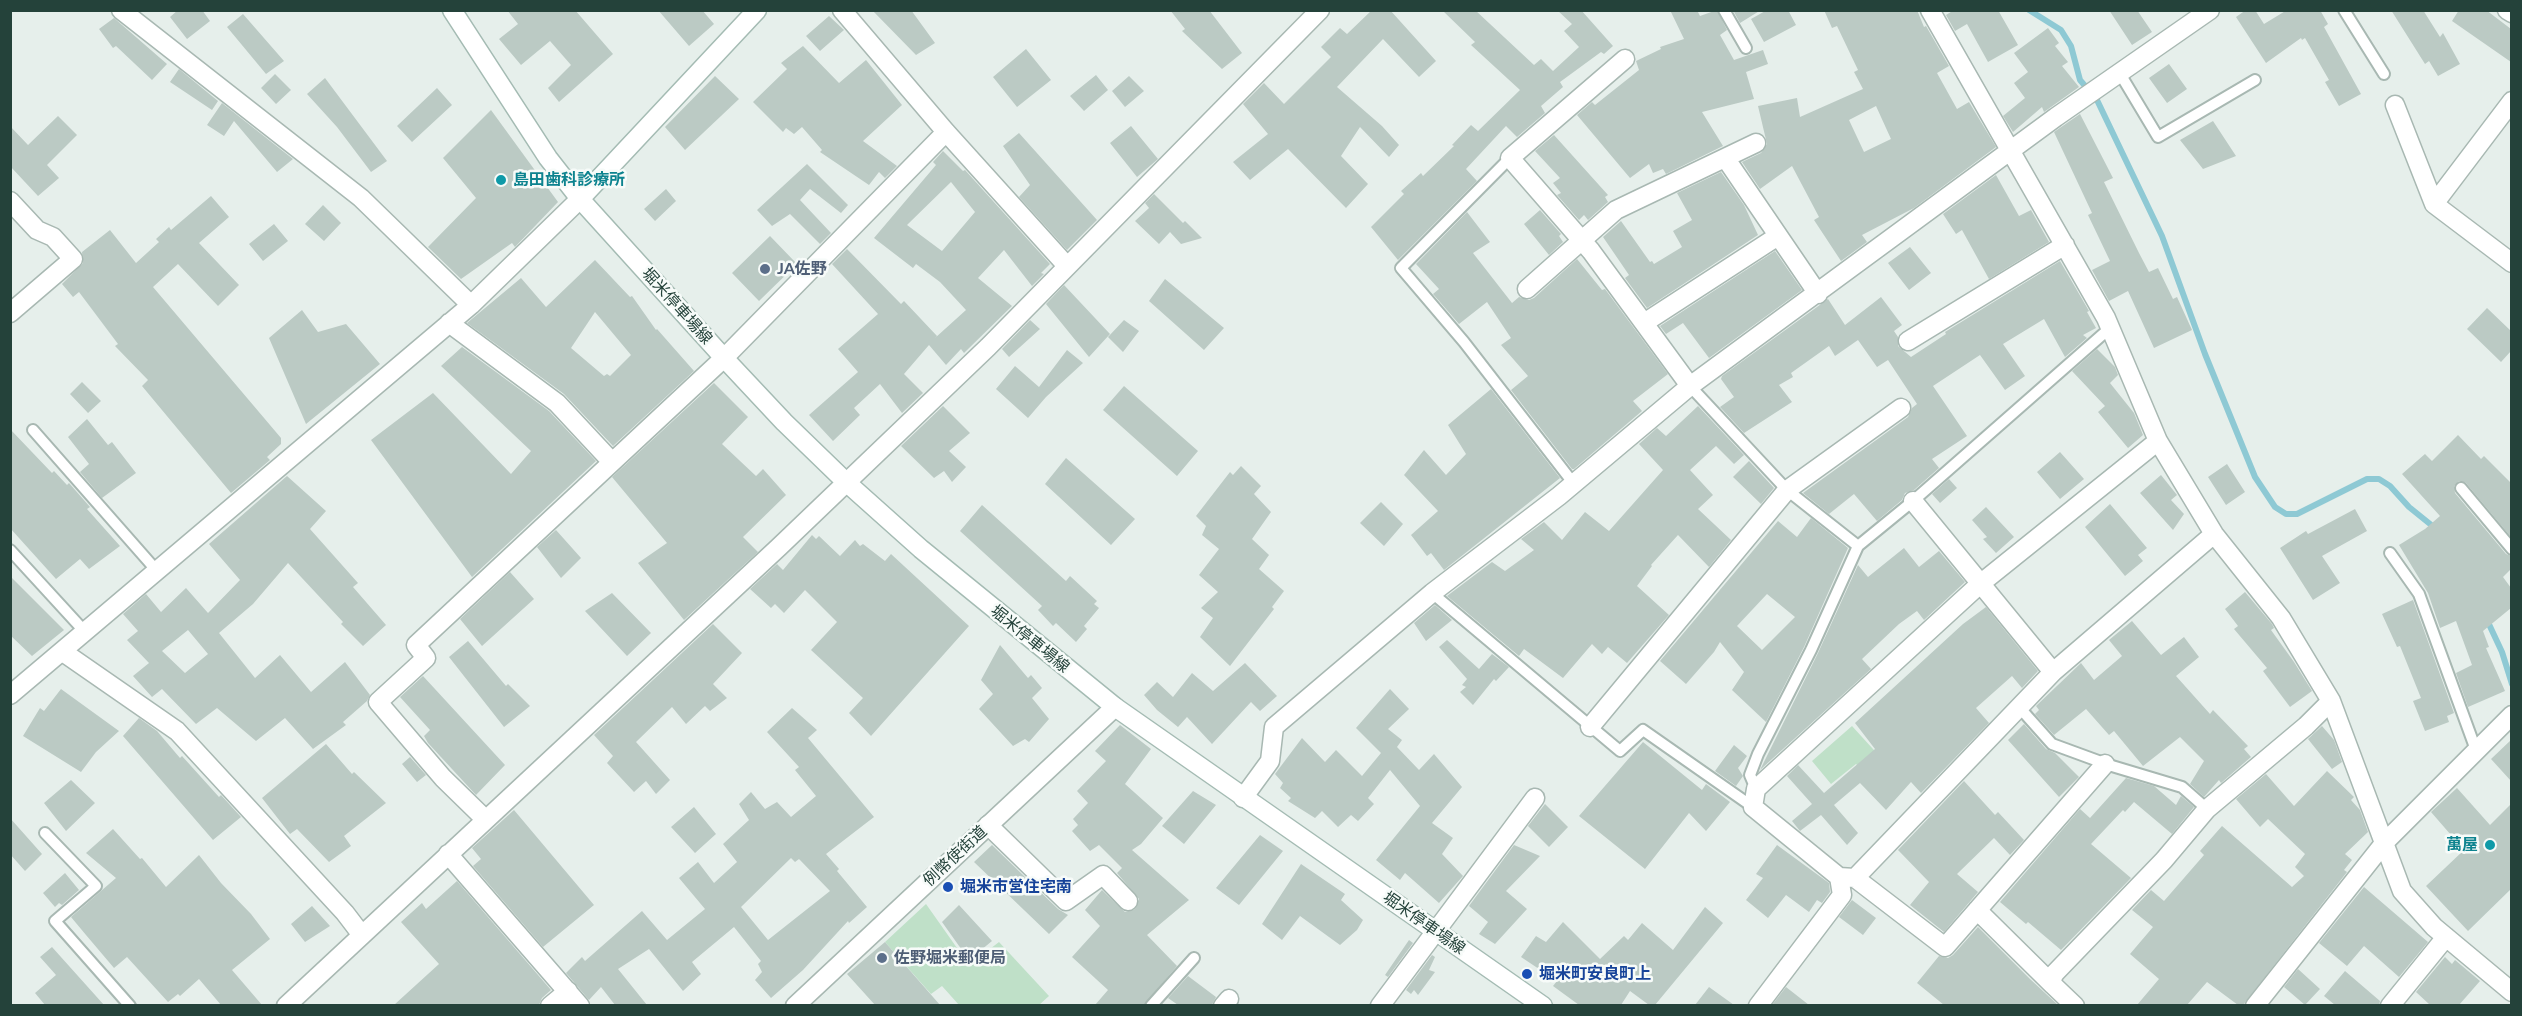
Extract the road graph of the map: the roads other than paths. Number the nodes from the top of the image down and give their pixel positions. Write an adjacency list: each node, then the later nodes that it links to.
1 (121, 10): 34 (street)
2 (757, 10): 24 (street)
3 (842, 10): 19 (street)
4 (1320, 10): 31 (street)
5 (1724, 10): 12 (lane)
6 (1930, 10): 21 (street)
7 (2211, 10): 14 (street)
8 (2344, 10): 15 (lane)
9 (2507, 10): 11 (street)
10 (455, 11): 24 (street, 堀米停車場線)
11 (2511, 13)
12 (1746, 48)
13 (1625, 59): 22 (street)
14 (2119, 72): 16 (lane); 21 (street)
15 (2384, 74)
16 (2255, 80)
17 (2511, 101): 26 (street)
18 (2395, 105): 26 (street)
19 (946, 132): 31 (street); 40 (street)
20 (1756, 143): 23 (street)
21 (2012, 151): 29 (street); 33 (street)
22 (1510, 158): 28 (street); 47 (lane)
23 (1726, 159): 27 (street); 28 (street)
24 (580, 199): 34 (street); 40 (street, 堀米停車場線)
25 (10, 201): 35 (street)
26 (2434, 204): 30 (street)
27 (1778, 236): 33 (street); 37 (street)
28 (1582, 240): 32 (street); 37 (street)
29 (2065, 245): 38 (street); 39 (street)
30 (2511, 263)
31 (1067, 266): 46 (street)
32 (1527, 289)
33 (1818, 294): 41 (street)
34 (471, 305): 36 (street)
35 (10, 313)
36 (449, 323): 45 (street); 56 (street)
37 (1644, 323): 41 (street)
38 (2110, 328): 44 (street); 50 (lane)
39 (1908, 341)
40 (724, 358): 45 (street); 46 (street, 堀米停車場線)
41 (1690, 386): 47 (street); 49 (lane)
42 (1901, 408): 49 (street)
43 (33, 430): 56 (lane)
44 (2158, 441): 51 (street); 57 (street)
45 (612, 462): 74 (street)
46 (846, 482): 64 (street, 堀米停車場線); 74 (street)
47 (1574, 484): 58 (street)
48 (2461, 488): 53 (lane)
49 (1787, 490): 52 (lane); 67 (street)
50 (1913, 501): 52 (lane); 57 (street)
51 (2214, 534): 61 (street); 63 (street)
52 (1858, 546): 72 (lane)
53 (2511, 549)
54 (10, 550): 59 (lane)
55 (2390, 553): 68 (lane)
56 (157, 571): 59 (street)
57 (1980, 584): 61 (street); 72 (street)
58 (1432, 593): 67 (lane); 70 (street)
59 (86, 633): 60 (street)
60 (63, 652): 62 (street); 83 (street)
61 (2053, 672): 65 (street)
62 (10, 694)
63 (2331, 701): 73 (street); 77 (street)
64 (1115, 707): 70 (street, 堀米停車場線); 75 (street, 例幣使街道)
65 (2019, 707): 69 (lane); 79 (street)
66 (2511, 715): 68 (street)
67 (1590, 727): 72 (lane)
68 (2476, 750): 77 (street)
69 (2105, 764): 73 (lane); 81 (street)
70 (1243, 798): 82 (street, 堀米停車場線)
71 (1535, 798): 82 (street)
72 (1754, 798): 79 (street)
73 (2207, 809): 86 (street)
74 (485, 819): 78 (street)
75 (988, 825): 80 (street); 93 (street, 例幣使街道)
76 (45, 833): 89 (lane)
77 (2385, 842): 84 (street); 99 (street)
78 (448, 854): 83 (street); 87 (street)
79 (1847, 877): 81 (street); 97 (street)
80 (1128, 901)
81 (1977, 910): 86 (street)
82 (1436, 932): 95 (street); 96 (street, 堀米停車場線)
83 (361, 934): 90 (street)
84 (2446, 937): 88 (street); 100 (street)
85 (1194, 958): 94 (lane)
86 (2053, 985): 98 (street)
87 (568, 991): 91 (street); 92 (street)
88 (2511, 992)
89 (130, 1005)
90 (286, 1005)
91 (550, 1005)
92 (580, 1005)
93 (795, 1005)
94 (1151, 1005)
95 (1380, 1005)
96 (1543, 1005)
97 (1758, 1005)
98 (2075, 1005)
99 (2254, 1005)
100 (2390, 1005)

